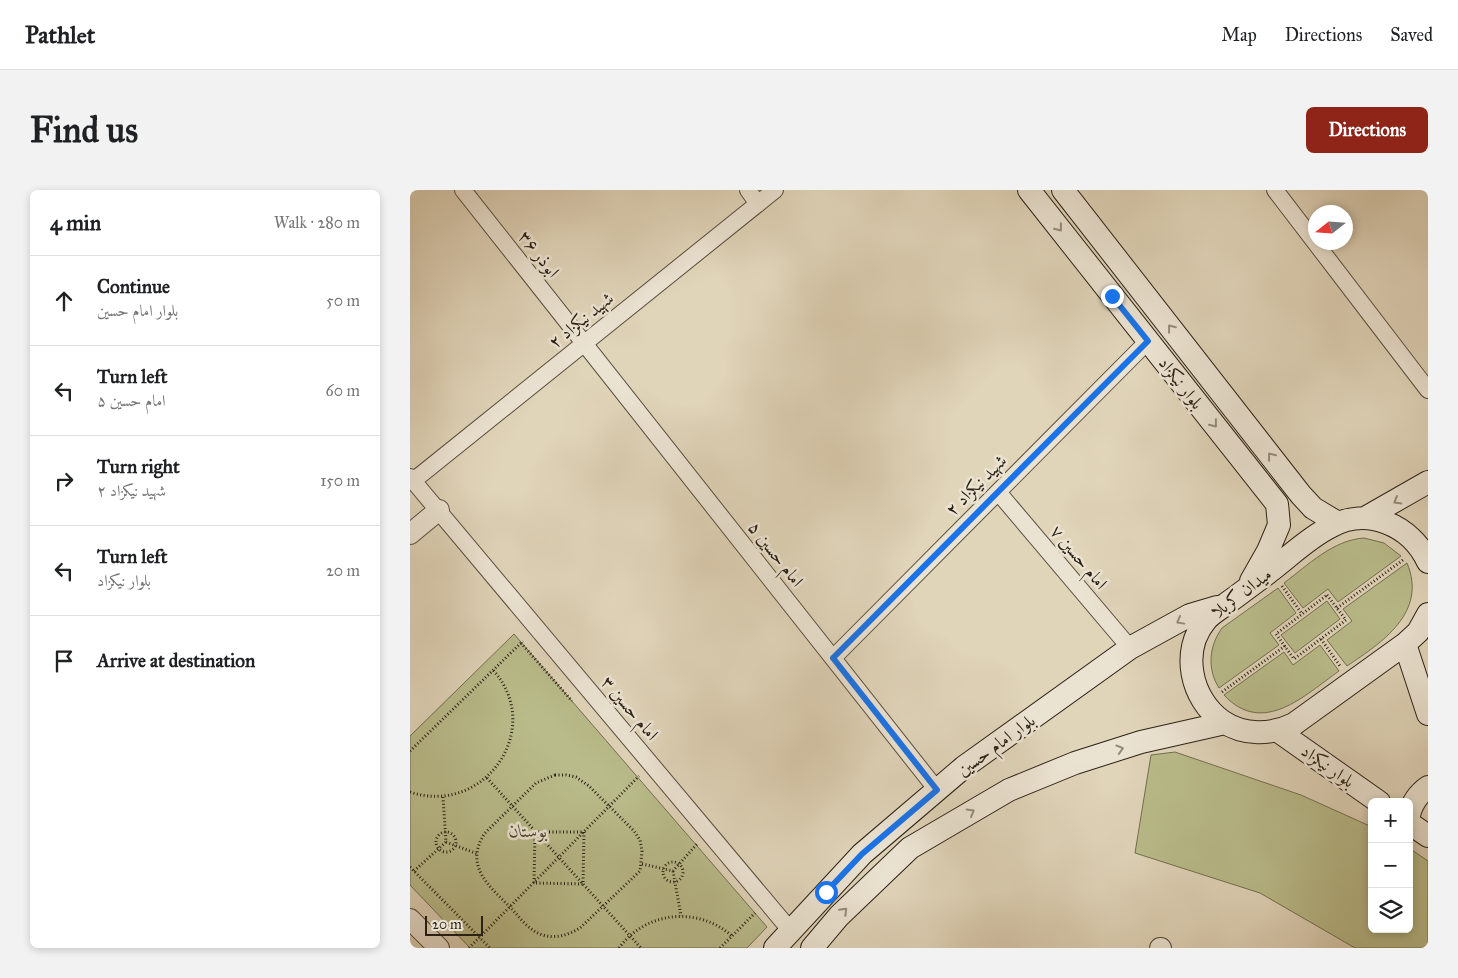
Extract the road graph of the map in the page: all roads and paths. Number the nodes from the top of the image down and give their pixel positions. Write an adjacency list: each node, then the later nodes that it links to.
1 (463, 190): 9 (street, ابوذر ۳۶)
2 (748, 190): 7 (street)
3 (775, 190): 7 (street, شهید نیکزاد ۲)
4 (1028, 190): 8 (main road, بلوار نیکزاد, one-way to 8)
5 (1063, 190): 16 (main road, بلوار نیکزاد, one-way to 5)
6 (1275, 190): 10 (street)
7 (758, 204): 9 (street, شهید نیکزاد ۲)
8 (1148, 341): 13 (street, شهید نیکزاد ۲); 20 (main road, بلوار نیکزاد, one-way to 20)
9 (584, 343): 11 (street, شهید نیکزاد ۲); 30 (street, امام حسین ۵)
10 (1428, 390)
11 (411, 479): 14 (street, امام حسین ۳)
12 (1428, 482): 15 (main road, one-way to 15)
13 (998, 492): 29 (street, امام حسین ۷); 30 (street, شهید نیکزاد ۲)
14 (439, 510): 17 (street); 25 (street, امام حسین ۳)
15 (1365, 518): 16 (main road, میدان کربلا); 18 (main road, میدان کربلا)
16 (1338, 523): 19 (main road, میدان کربلا)
17 (410, 534)
18 (1424, 555): 22 (path)
19 (1270, 571): 20 (main road, میدان کربلا); 23 (path)
20 (1247, 588): 21 (main road, میدان کربلا)
21 (1225, 605): 29 (main road, بلوار امام حسین, one-way to 29); 33 (main road, میدان کربلا)
22 (1337, 608): 23 (path); 26 (path)
23 (1302, 614): 28 (path)
24 (1428, 614): 27 (main road, میدان کربلا)
25 (537, 628): 31 (path); 38 (street, امام حسین ۳)
26 (1321, 639): 28 (path); 32 (path)
27 (1405, 644): 32 (main road, میدان کربلا); 34 (main road)
28 (1285, 646): 33 (path)
29 (1130, 648): 41 (main road, بلوار امام حسین)
30 (833, 658): 41 (street, امام حسین ۵)
31 (494, 670): 37 (path); 39 (path)
32 (1353, 682): 36 (main road, میدان کربلا)
33 (1205, 704): 35 (main road, میدان کربلا)
34 (1428, 714)
35 (1225, 723): 36 (main road, میدان کربلا); 84 (main road, one-way to 35)
36 (1278, 731): 44 (main road, بلوار نیکزاد)
37 (410, 751)
38 (651, 764): 47 (path); 68 (street, امام حسین ۳)
39 (486, 778): 43 (path); 46 (path)
40 (1428, 787): 45 (main road)
41 (937, 790): 73 (main road, بلوار امام حسین)
42 (410, 792): 43 (path)
43 (443, 797): 49 (path)
44 (1373, 798)
45 (1413, 804)
46 (512, 806): 47 (path); 50 (path); 57 (path)
47 (609, 806): 51 (path); 59 (path)
48 (1413, 826): 52 (main road)
49 (445, 831): 53 (path); 55 (path); 56 (path)
50 (535, 832): 51 (path); 58 (path); 66 (path)
51 (584, 832): 58 (path); 67 (path)
52 (1428, 836)
53 (446, 842): 55 (path); 56 (path)
54 (698, 843): 60 (path)
55 (455, 845): 56 (path); 57 (path)
56 (438, 849): 63 (path)
57 (478, 854): 70 (path)
58 (559, 858): 66 (path); 67 (path)
59 (642, 864): 62 (path); 69 (path)
60 (680, 864): 62 (path); 64 (path); 65 (path)
61 (410, 867): 63 (path)
62 (663, 869): 64 (path); 65 (path)
63 (414, 871): 76 (path)
64 (673, 871): 65 (path)
65 (675, 882): 71 (path)
66 (534, 883): 67 (path); 70 (path)
67 (583, 884): 69 (path)
68 (767, 902): 73 (street, امام حسین ۳); 75 (path)
69 (603, 906): 70 (path); 74 (path)
70 (510, 907): 76 (path)
71 (681, 916): 74 (path); 75 (path)
72 (410, 919): 77 (street)
73 (791, 931): 83 (main road, بلوار امام حسین)
74 (630, 936): 80 (path); 81 (path)
75 (732, 936): 82 (path)
76 (480, 938): 78 (path); 79 (path)
77 (439, 948)
78 (469, 948)
79 (490, 948)
80 (619, 948)
81 (641, 948)
82 (720, 948)
83 (775, 948)
84 (812, 948)

